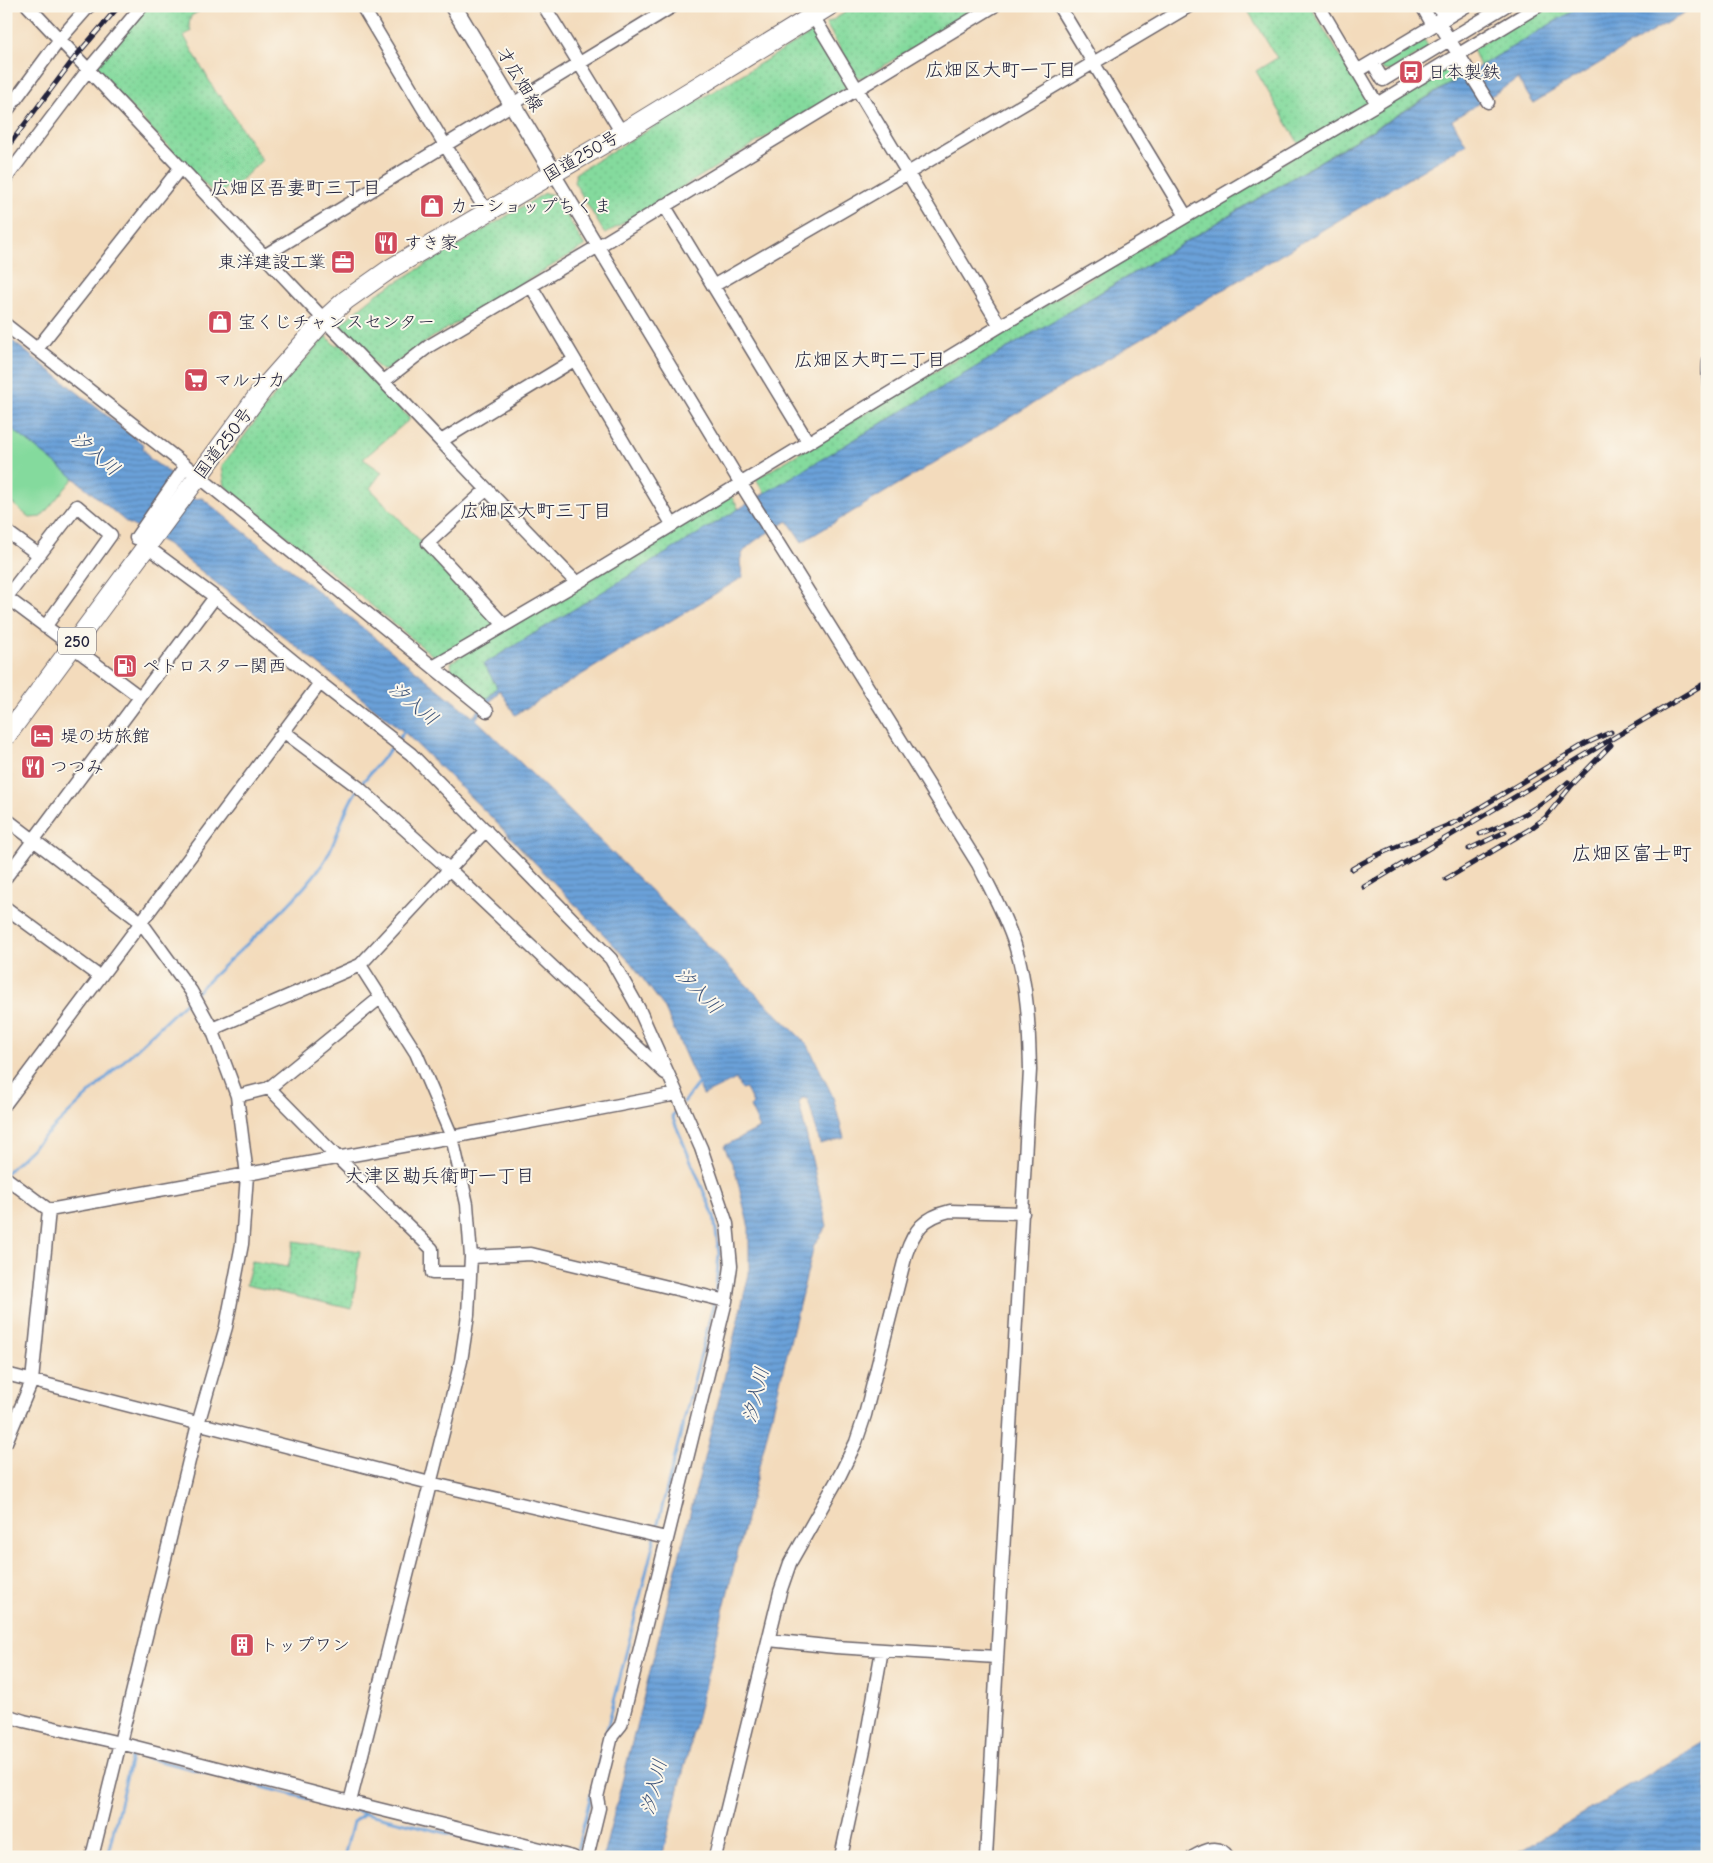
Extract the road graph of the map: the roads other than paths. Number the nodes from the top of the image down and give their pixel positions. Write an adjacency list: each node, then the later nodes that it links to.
1 (28, 6): 20 (street)
2 (89, 6): 20 (street)
3 (142, 6): 26 (street)
4 (362, 6): 34 (street)
5 (453, 6): 30 (main road, 才広畑線)
6 (544, 6): 24 (street)
7 (672, 6): 24 (street)
8 (829, 6): 18 (highway, 国道250号 / 250)
9 (994, 6): 28 (street)
10 (1059, 6): 25 (street)
11 (1189, 6): 25 (street)
12 (1319, 6): 27 (street)
13 (1422, 6): 19 (street)
14 (1438, 6): 19 (street)
15 (1466, 6): 19 (street)
16 (1505, 6): 21 (street)
17 (1538, 6): 22 (street)
18 (810, 11): 28 (street); 33 (highway, 国道250号 / 250)
19 (1439, 22): 21 (street); 23 (street)
20 (60, 39): 26 (street); 32 (street)
21 (1449, 40): 22 (street); 23 (street)
22 (1458, 54): 29 (street); 31 (street)
23 (1372, 62): 27 (street)
24 (579, 64): 30 (street); 33 (street)
25 (1094, 64): 37 (street); 41 (street)
26 (88, 70): 35 (street); 38 (street)
27 (1358, 71): 31 (street)
28 (856, 88): 37 (street); 39 (street)
29 (1488, 102)
30 (512, 104): 34 (street); 36 (main road, 才広畑線)
31 (1377, 104): 41 (street)
32 (6, 112)
33 (622, 133): 36 (highway, 国道250号 / 250)
34 (445, 145): 40 (street); 43 (street)
35 (181, 167): 43 (street); 49 (street)
36 (553, 172): 40 (highway, 国道250号 / 250); 42 (street)
37 (908, 173): 45 (street); 48 (street)
38 (6, 178)
39 (664, 206): 42 (street); 45 (street)
40 (487, 212): 46 (highway, 国道250号 / 250)
41 (1186, 216): 48 (street)
42 (598, 246): 44 (street); 55 (street)
43 (264, 256): 46 (street)
44 (531, 286): 50 (street); 51 (street)
45 (713, 286): 53 (street)
46 (324, 320): 51 (street); 54 (highway, 国道250号 / 250)
47 (6, 325): 49 (street)
48 (1000, 326): 53 (street)
49 (37, 349): 54 (street)
50 (574, 360): 52 (street); 57 (street)
51 (384, 381): 52 (street)
52 (441, 441): 56 (street)
53 (808, 442): 55 (street)
54 (192, 471): 59 (highway, 国道250号 / 250); 67 (street)
55 (741, 484): 57 (street); 94 (street)
56 (486, 490): 61 (street); 64 (street)
57 (672, 524): 61 (street)
58 (6, 531): 60 (street)
59 (141, 542): 62 (street); 66 (highway, 国道250号 / 250)
60 (39, 555): 63 (street); 65 (street)
61 (577, 583): 64 (street)
62 (215, 597): 68 (street); 69 (street)
63 (6, 598): 65 (street)
64 (504, 625): 67 (street)
65 (46, 627): 66 (street)
66 (72, 647): 69 (street); 72 (highway, 国道250号 / 250)
67 (433, 668): 70 (street)
68 (320, 683): 71 (street); 74 (street)
69 (140, 697): 75 (street)
70 (483, 708)
71 (283, 731): 76 (street); 79 (street)
72 (6, 736)
73 (6, 819): 75 (street)
74 (486, 830): 76 (street); 84 (street)
75 (33, 840): 77 (street); 79 (street)
76 (449, 869): 80 (street); 84 (street)
77 (6, 877)
78 (6, 908): 81 (street)
79 (141, 922): 81 (street); 83 (street)
80 (360, 965): 82 (street); 83 (street)
81 (100, 978): 88 (street)
82 (381, 998): 85 (street); 89 (street)
83 (212, 1029): 87 (street)
84 (670, 1078): 86 (street)
85 (269, 1088): 87 (street); 90 (street)
86 (677, 1094): 89 (street); 97 (street)
87 (237, 1096): 91 (street)
88 (6, 1103)
89 (452, 1138): 90 (street); 95 (street)
90 (338, 1158): 91 (street); 96 (street)
91 (247, 1175): 93 (street); 100 (street)
92 (6, 1178): 93 (street)
93 (49, 1210): 99 (street)
94 (1023, 1214): 104 (street); 106 (street)
95 (471, 1257): 96 (street); 97 (street)
96 (470, 1273): 102 (street)
97 (726, 1301): 103 (street)
98 (6, 1374): 99 (street)
99 (32, 1381): 100 (street); 101 (street)
100 (198, 1424): 102 (street); 108 (street)
101 (6, 1442)
102 (430, 1483): 103 (street); 109 (street)
103 (666, 1538): 112 (street)
104 (769, 1640): 105 (street); 113 (street)
105 (882, 1650): 106 (street); 114 (street)
106 (996, 1657): 115 (street)
107 (6, 1714): 108 (street)
108 (120, 1743): 109 (street); 110 (street)
109 (350, 1802): 111 (street)
110 (92, 1857)
111 (573, 1857)
112 (586, 1857)
113 (715, 1857)
114 (841, 1857)
115 (986, 1857)
116 (1193, 1857): 117 (street)
117 (1228, 1857)

